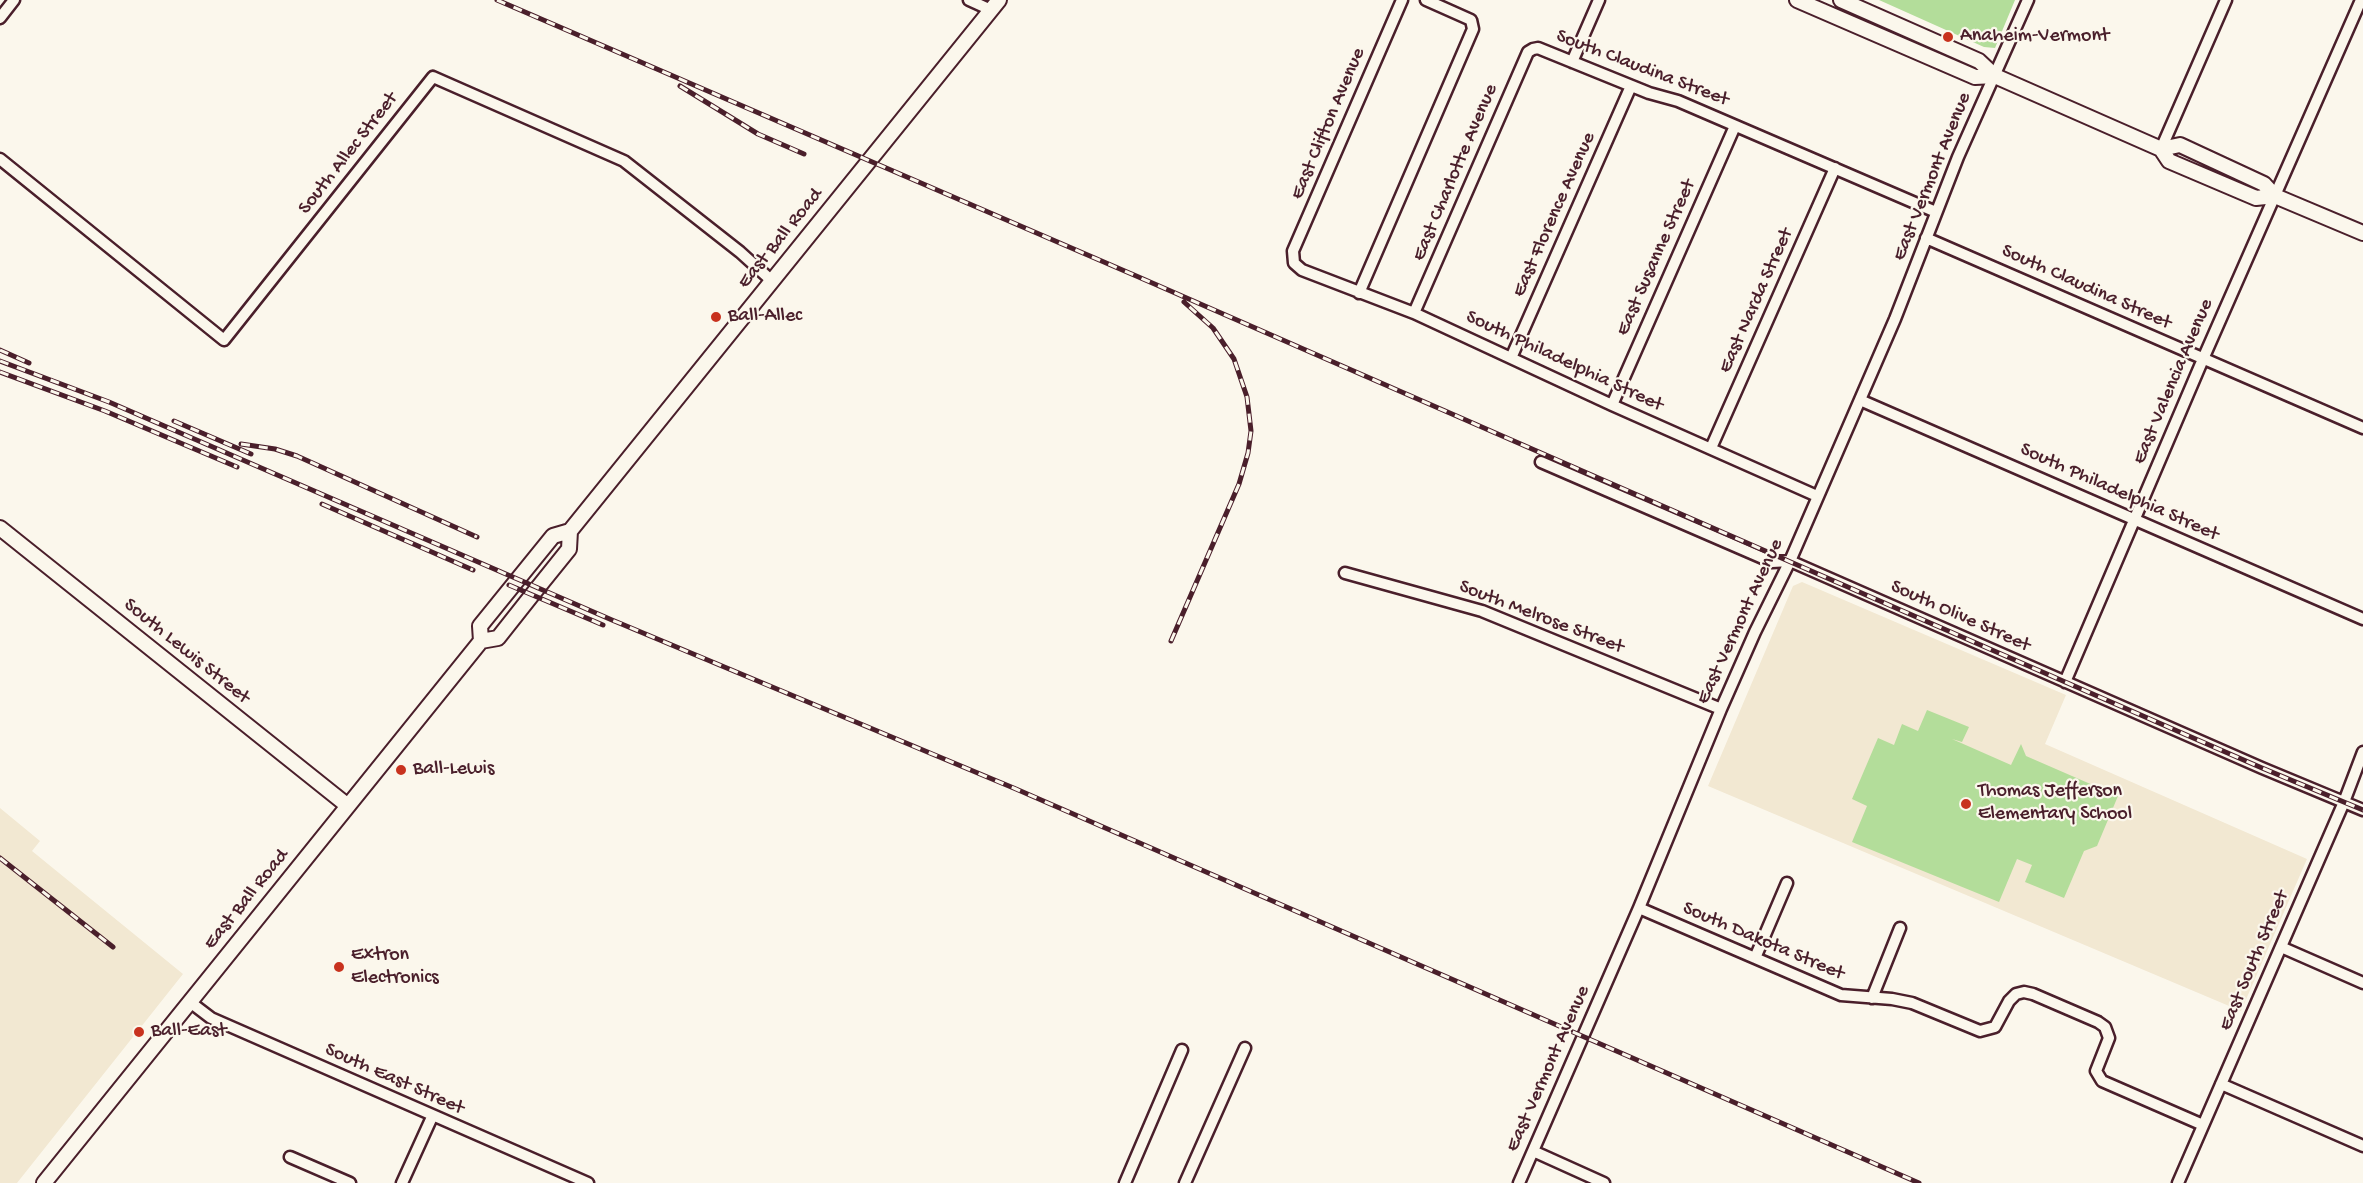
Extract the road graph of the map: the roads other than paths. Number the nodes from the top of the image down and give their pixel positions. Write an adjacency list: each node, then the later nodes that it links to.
1 (14, 0): 12 (street)
2 (969, 0): 11 (street)
3 (1402, 0): 25 (street, East Clifton Avenue)
4 (1426, 0): 27 (street)
5 (1599, 0): 14 (street)
6 (1797, 0): 15 (main road)
7 (1841, 0): 15 (main road)
8 (2028, 0): 15 (street, East Vermont Avenue)
9 (2226, 0): 18 (street)
10 (2361, 0): 21 (street, East Valencia Avenue)
11 (995, 5): 26 (main road, East Ball Road)
12 (0, 18)
13 (1533, 48): 14 (street, South Claudina Street); 28 (street, East Charlotte Avenue)
14 (1572, 62): 16 (street, South Claudina Street)
15 (1995, 76): 18 (main road); 22 (street, East Vermont Avenue)
16 (1631, 86): 17 (street, South Claudina Street); 29 (street, East Florence Avenue)
17 (1735, 126): 20 (street, South Claudina Street); 32 (street, East Susanne Street)
18 (2161, 149): 21 (main road)
19 (0, 159): 26 (street, South Allec Street)
20 (1835, 168): 22 (street, South Claudina Street); 34 (street, East Narda Street)
21 (2275, 196): 23 (main road); 30 (street, East Valencia Avenue)
22 (1936, 212): 24 (street, East Vermont Avenue)
23 (2363, 233)
24 (1926, 238): 30 (street, South Claudina Street); 31 (street, East Vermont Avenue)
25 (1294, 264): 27 (street, South Philadelphia Street)
26 (772, 281): 39 (main road, East Ball Road)
27 (1359, 293): 28 (street, South Philadelphia Street)
28 (1414, 313): 29 (street, South Philadelphia Street)
29 (1511, 358): 32 (street, South Philadelphia Street)
30 (2204, 359): 33 (street, South Claudina Street); 37 (street, East Valencia Avenue)
31 (1860, 400): 36 (street, East Vermont Avenue); 37 (street, South Philadelphia Street)
32 (1612, 405): 34 (street, South Philadelphia Street)
33 (2363, 428)
34 (1711, 448): 36 (street, South Philadelphia Street)
35 (1541, 462): 40 (street, South Olive Street)
36 (1817, 496): 40 (street, East Vermont Avenue)
37 (2135, 519): 42 (street, South Philadelphia Street); 44 (street, East Valencia Avenue)
38 (0, 528): 48 (main road, South Lewis Street)
39 (570, 531): 43 (main road, East Ball Road); 43 (main road, East Ball Road)
40 (1790, 561): 44 (street, South Olive Street); 45 (street, East Vermont Avenue)
41 (1345, 573): 45 (street, South Melrose Street)
42 (2363, 619)
43 (481, 641): 48 (main road, East Ball Road)
44 (2066, 682): 47 (street, South Olive Street)
45 (1721, 709): 51 (street, East Vermont Avenue)
46 (2363, 752): 47 (street, East South Street)
47 (2344, 802): 49 (street, South Olive Street); 53 (street, East South Street)
48 (348, 806): 57 (main road, East Ball Road)
49 (2363, 810)
50 (1787, 883): 54 (street)
51 (1639, 908): 54 (street, South Dakota Street); 64 (street, East Vermont Avenue)
52 (1900, 928): 56 (street)
53 (2281, 947): 55 (street); 60 (street, East South Street)
54 (1755, 958): 56 (street, South Dakota Street)
55 (2363, 983)
56 (1872, 998): 62 (street, South Dakota Street)
57 (190, 1002): 61 (street, South East Street); 66 (main road, East Ball Road)
58 (1245, 1048): 71 (street)
59 (1182, 1050): 70 (street)
60 (2221, 1084): 62 (street, East South Street); 63 (street)
61 (432, 1117): 68 (street); 69 (street, South East Street)
62 (2203, 1125): 74 (street, East South Street)
63 (2363, 1146)
64 (1533, 1151): 72 (street, East Vermont Avenue); 73 (street)
65 (291, 1157): 67 (street)
66 (44, 1183)
67 (350, 1183)
68 (402, 1183)
69 (588, 1183)
70 (1125, 1183)
71 (1185, 1183)
72 (1519, 1183)
73 (1604, 1183)
74 (2178, 1183)

